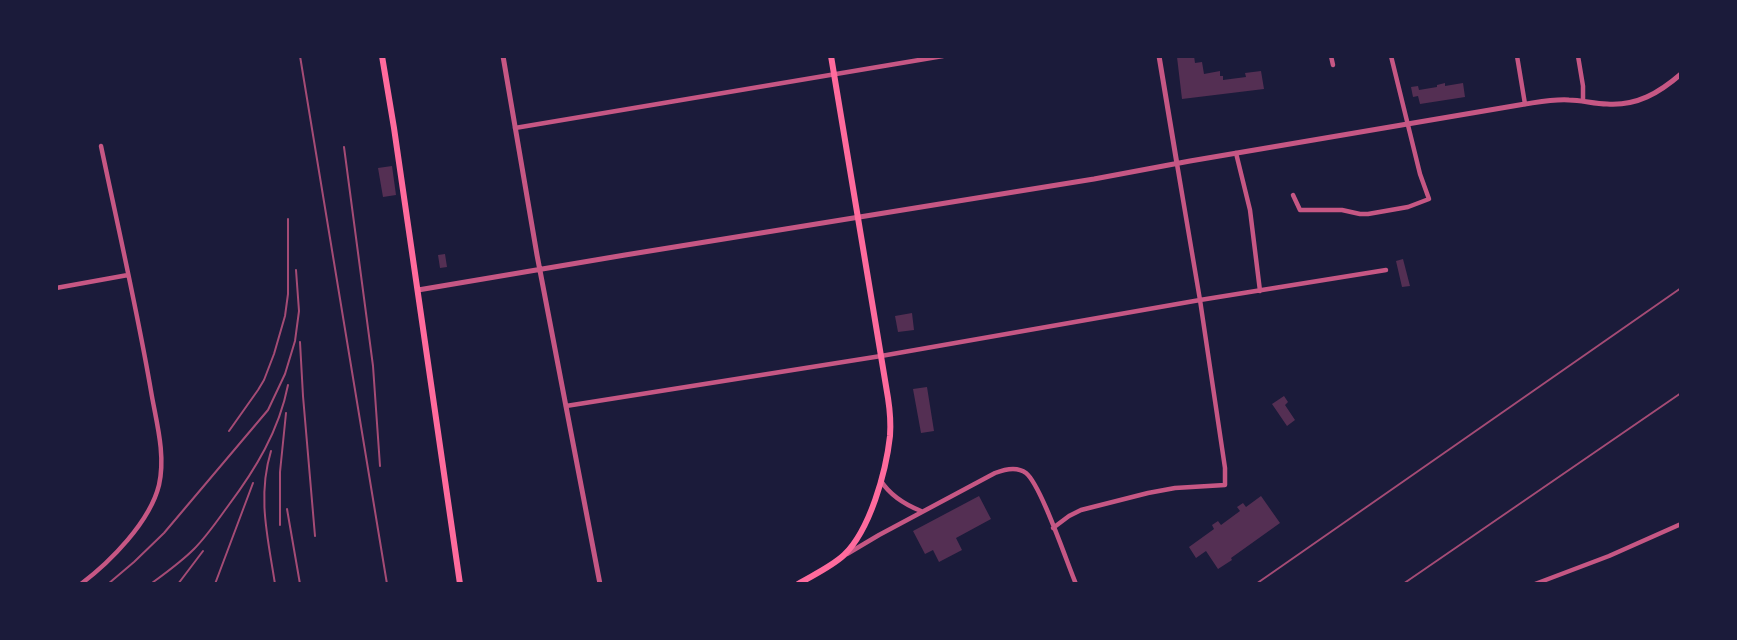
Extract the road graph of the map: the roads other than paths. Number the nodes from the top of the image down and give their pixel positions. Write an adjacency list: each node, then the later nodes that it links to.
1 (382, 56): 26 (main road)
2 (503, 56): 16 (street)
3 (831, 56): 11 (main road)
4 (943, 56): 11 (street)
5 (1159, 56): 19 (street)
6 (1331, 56): 10 (street)
7 (1391, 56): 15 (street)
8 (1517, 56): 14 (street)
9 (1578, 56): 13 (street)
10 (1333, 65)
11 (834, 74): 16 (street); 21 (main road)
12 (1681, 74): 13 (street)
13 (1583, 101): 14 (street)
14 (1525, 104): 15 (street)
15 (1408, 124): 18 (street); 20 (street)
16 (515, 128): 22 (street)
17 (101, 146): 24 (street)
18 (1236, 153): 19 (street); 27 (street)
19 (1177, 164): 21 (street); 28 (street)
20 (1293, 195)
21 (858, 218): 22 (street); 29 (main road)
22 (540, 269): 26 (street); 30 (street)
23 (1386, 270): 27 (street)
24 (128, 275): 25 (street); 36 (street)
25 (56, 288)
26 (418, 290): 37 (main road)
27 (1260, 291): 28 (street)
28 (1200, 300): 29 (street); 34 (street)
29 (881, 356): 30 (street); 31 (main road)
30 (566, 407): 38 (street)
31 (880, 480): 32 (street); 35 (main road)
32 (922, 512): 34 (street); 35 (street)
33 (1681, 524): 41 (street)
34 (1053, 527): 40 (street)
35 (843, 557): 39 (main road)
36 (81, 584)
37 (460, 584)
38 (600, 584)
39 (798, 584)
40 (1076, 584)
41 (1535, 584)

